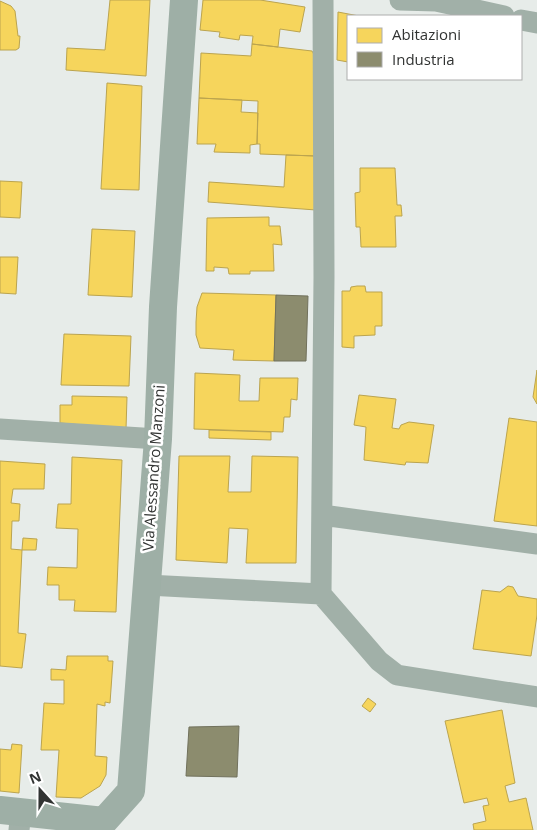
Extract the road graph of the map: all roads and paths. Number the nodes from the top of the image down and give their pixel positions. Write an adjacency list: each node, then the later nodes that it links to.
1 (184, 0): 8 (main road, Via Alessandro Manzoni)
2 (323, 0): 9 (street)
3 (400, 0): 4 (street)
4 (499, 15)
5 (522, 20): 6 (street)
6 (537, 24)
7 (0, 429): 8 (street)
8 (158, 439): 11 (main road, Via Alessandro Manzoni)
9 (322, 516): 10 (street); 12 (street)
10 (537, 544)
11 (146, 585): 12 (street); 15 (main road, Via Alessandro Manzoni)
12 (321, 594): 13 (street)
13 (537, 697)
14 (14, 817): 15 (main road, Via Alessandro Manzoni)
15 (104, 826)

